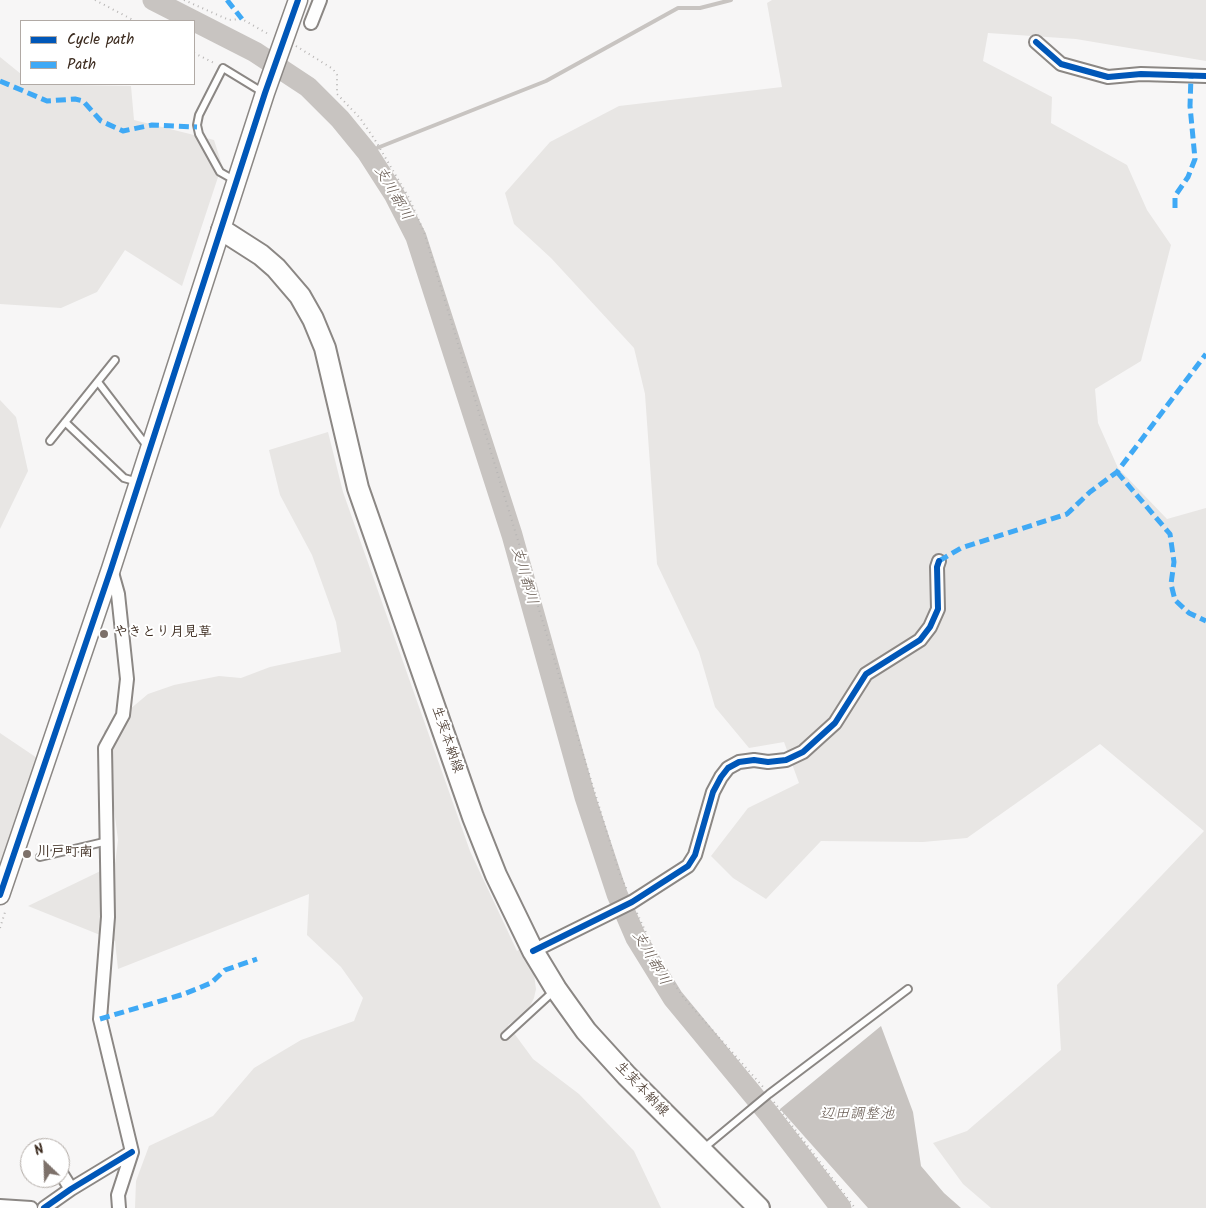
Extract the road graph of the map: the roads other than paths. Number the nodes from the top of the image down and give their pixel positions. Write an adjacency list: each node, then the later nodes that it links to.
1 (297, 3): 2 (street); 5 (street)
2 (315, 12)
3 (1036, 42): 4 (street)
4 (1206, 76)
5 (265, 93): 6 (street); 6 (lane)
6 (238, 181): 7 (street)
7 (222, 230): 12 (street); 19 (main road, 生実本納線)
8 (115, 360): 9 (lane)
9 (98, 382): 10 (lane); 12 (lane)
10 (65, 422): 11 (lane); 13 (lane)
11 (50, 441)
12 (150, 450): 13 (street)
13 (139, 482): 15 (street)
14 (939, 561): 19 (street)
15 (111, 569): 16 (street); 18 (street)
16 (108, 841): 17 (lane); 24 (street)
17 (40, 857)
18 (0, 895)
19 (533, 951): 20 (main road, 生実本納線)
20 (556, 989): 22 (lane); 23 (main road, 生実本納線)
21 (908, 989): 23 (lane)
22 (506, 1036)
23 (702, 1150): 30 (main road, 生実本納線)
24 (132, 1152): 25 (street); 29 (street)
25 (71, 1189): 28 (street)
26 (0, 1206): 27 (street)
27 (31, 1208)
28 (44, 1208)
29 (119, 1208)
30 (759, 1208)

